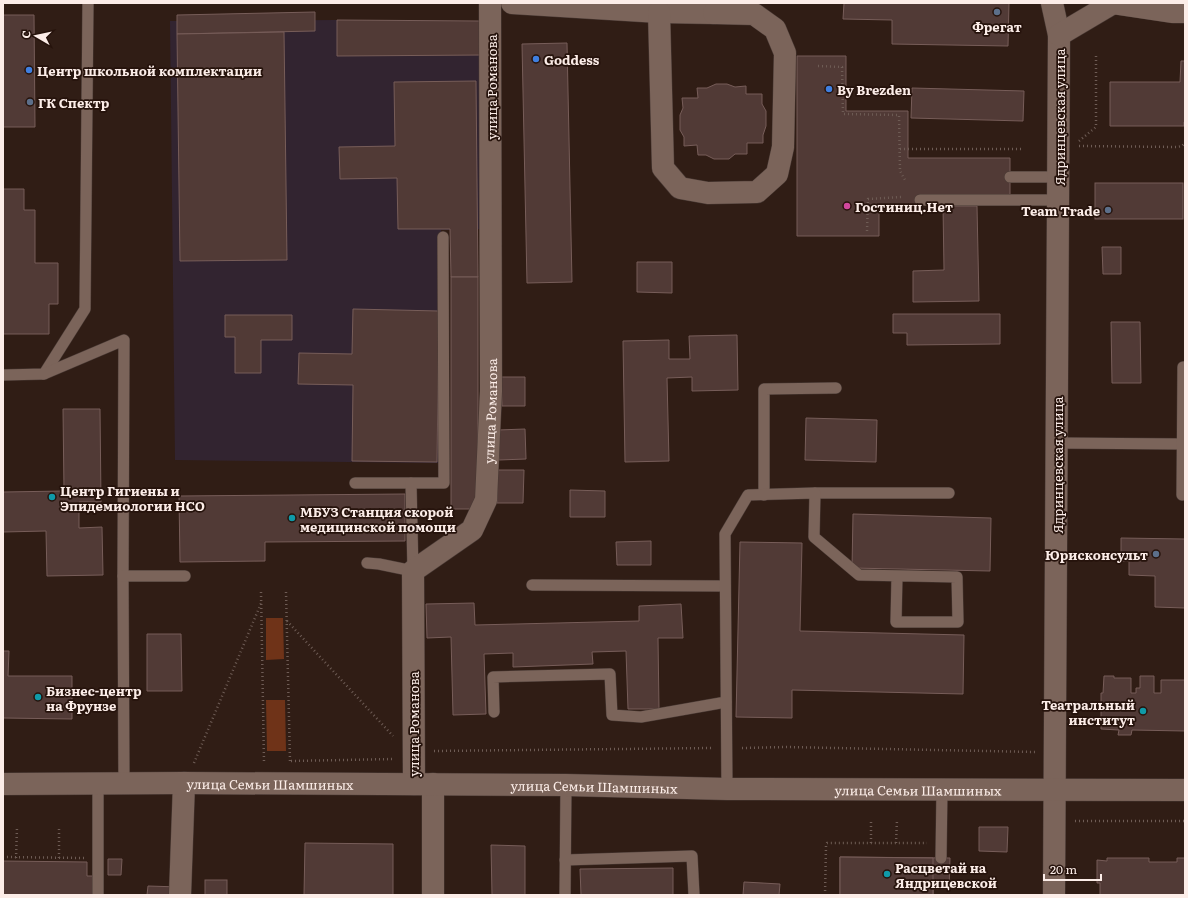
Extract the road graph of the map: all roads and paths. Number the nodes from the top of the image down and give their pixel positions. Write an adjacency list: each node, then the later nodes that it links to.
1 (88, 3): 26 (lane)
2 (490, 3): 38 (street, улица Романова)
3 (512, 3): 7 (street)
4 (1052, 3): 9 (street, Ядринцевская улица)
5 (1114, 3): 8 (street); 9 (street)
6 (722, 8): 7 (street); 7 (street)
7 (659, 12)
8 (1185, 12)
9 (1059, 35): 18 (street, Ядринцевская улица)
10 (1096, 53): 12 (path)
11 (818, 66): 15 (path)
12 (1078, 141)
13 (1185, 143): 14 (path)
14 (1072, 146)
15 (900, 149): 16 (path); 19 (path)
16 (1023, 149)
17 (1010, 177): 18 (lane)
18 (1059, 177): 22 (street, Ядринцевская улица)
19 (905, 180)
20 (901, 198): 23 (path)
21 (920, 200): 22 (lane)
22 (1059, 200): 29 (street, Ядринцевская улица)
23 (867, 231)
24 (443, 237): 32 (lane)
25 (1185, 367): 30 (lane)
26 (44, 374): 27 (lane); 39 (lane)
27 (3, 375)
28 (836, 388): 35 (lane)
29 (1057, 443): 30 (lane); 51 (street, Ядринцевская улица)
30 (1182, 444): 36 (lane)
31 (355, 483): 32 (lane)
32 (411, 483): 38 (lane)
33 (815, 493): 34 (lane); 35 (lane); 41 (lane)
34 (949, 493)
35 (764, 495): 43 (lane)
36 (1182, 495)
37 (367, 563): 38 (lane)
38 (413, 571): 52 (street, улица Романова)
39 (123, 576): 40 (lane); 59 (lane)
40 (185, 576)
41 (897, 576): 41 (lane)
42 (532, 585): 43 (lane)
43 (725, 586): 48 (lane)
44 (261, 592): 46 (path)
45 (286, 592): 47 (path)
46 (262, 601): 54 (path); 55 (path)
47 (287, 621): 52 (path); 53 (path)
48 (726, 702): 49 (lane); 50 (lane)
49 (494, 712)
50 (726, 748): 51 (path); 52 (path); 62 (lane)
51 (1055, 753): 64 (street, Ядринцевская улица)
52 (413, 759): 60 (street, улица Романова)
53 (290, 761)
54 (264, 762)
55 (193, 763)
56 (184, 783): 59 (street, улица Семьи Шамшиных); 60 (street, улица Семьи Шамшиных); 82 (street)
57 (3, 784): 58 (street, улица Семьи Шамшиных)
58 (98, 784): 59 (street, улица Семьи Шамшиных); 81 (lane)
59 (124, 784)
60 (423, 784): 61 (street, улица Семьи Шамшиных); 83 (street, улица Романова)
61 (566, 785): 62 (street, улица Семьи Шамшиных); 80 (lane)
62 (727, 789): 63 (street, улица Семьи Шамшиных)
63 (942, 789): 64 (street, улица Семьи Шамшиных); 74 (lane)
64 (1055, 789): 65 (street, улица Семьи Шамшиных); 87 (street, Ядринцевская улица)
65 (1185, 790)
66 (871, 820): 72 (path)
67 (897, 820): 73 (path)
68 (1069, 821): 69 (path)
69 (1185, 821)
70 (17, 828): 76 (path)
71 (59, 828): 77 (path)
72 (871, 843): 73 (path); 86 (path)
73 (896, 843): 74 (path)
74 (942, 843): 79 (lane)
75 (3, 857): 76 (path)
76 (16, 858): 77 (path)
77 (59, 858): 78 (path)
78 (89, 858)
79 (941, 858)
80 (565, 860): 84 (lane); 85 (lane)
81 (98, 895)
82 (180, 895)
83 (433, 895)
84 (565, 895)
85 (694, 895)
86 (825, 895)
87 (1054, 895)

